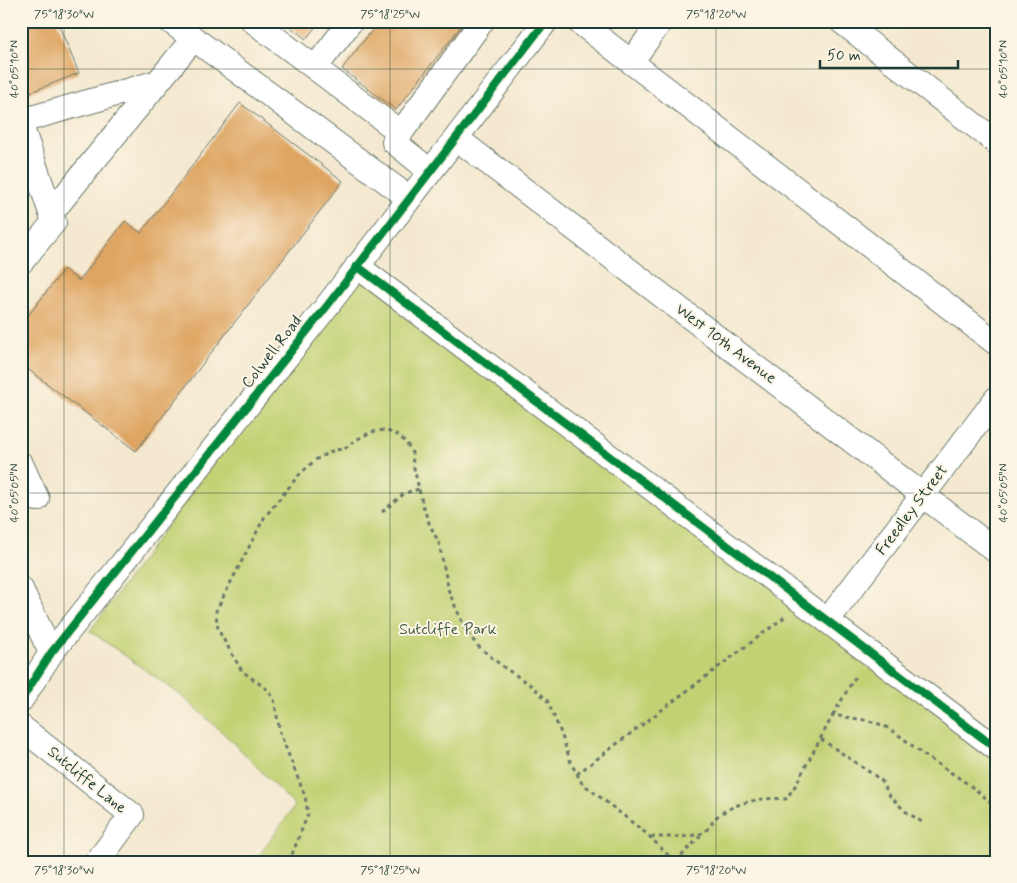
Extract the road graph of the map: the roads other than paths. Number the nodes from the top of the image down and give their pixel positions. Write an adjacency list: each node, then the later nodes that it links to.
1 (170, 21): 9 (street)
2 (253, 21): 11 (street)
3 (351, 21): 11 (street)
4 (482, 21): 15 (street)
5 (546, 21): 16 (street, Colwell Road)
6 (578, 21): 10 (street)
7 (660, 21): 10 (street)
8 (841, 21): 17 (street)
9 (194, 39): 12 (street); 19 (street)
10 (631, 62): 23 (street)
11 (315, 68): 15 (street)
12 (158, 82): 13 (street); 20 (street)
13 (21, 121)
14 (21, 125): 20 (street)
15 (401, 133): 18 (street)
16 (456, 138): 18 (street, Colwell Road); 26 (street, West 10th Avenue)
17 (996, 142)
18 (430, 171): 19 (street, Colwell Road)
19 (409, 198): 22 (street, Colwell Road)
20 (51, 213): 21 (street)
21 (21, 262)
22 (357, 266): 30 (street); 31 (street, Colwell Road)
23 (996, 343)
24 (996, 399): 26 (street, Freedley Street)
25 (21, 464): 27 (street)
26 (924, 495): 28 (street, West 10th Avenue); 30 (street, Freedley Street)
27 (37, 499)
28 (996, 550)
29 (21, 589): 31 (street)
30 (827, 621): 34 (street)
31 (51, 653): 32 (street, Colwell Road)
32 (21, 700)
33 (21, 727): 35 (street, Sutcliffe Lane)
34 (996, 748)
35 (97, 862)

